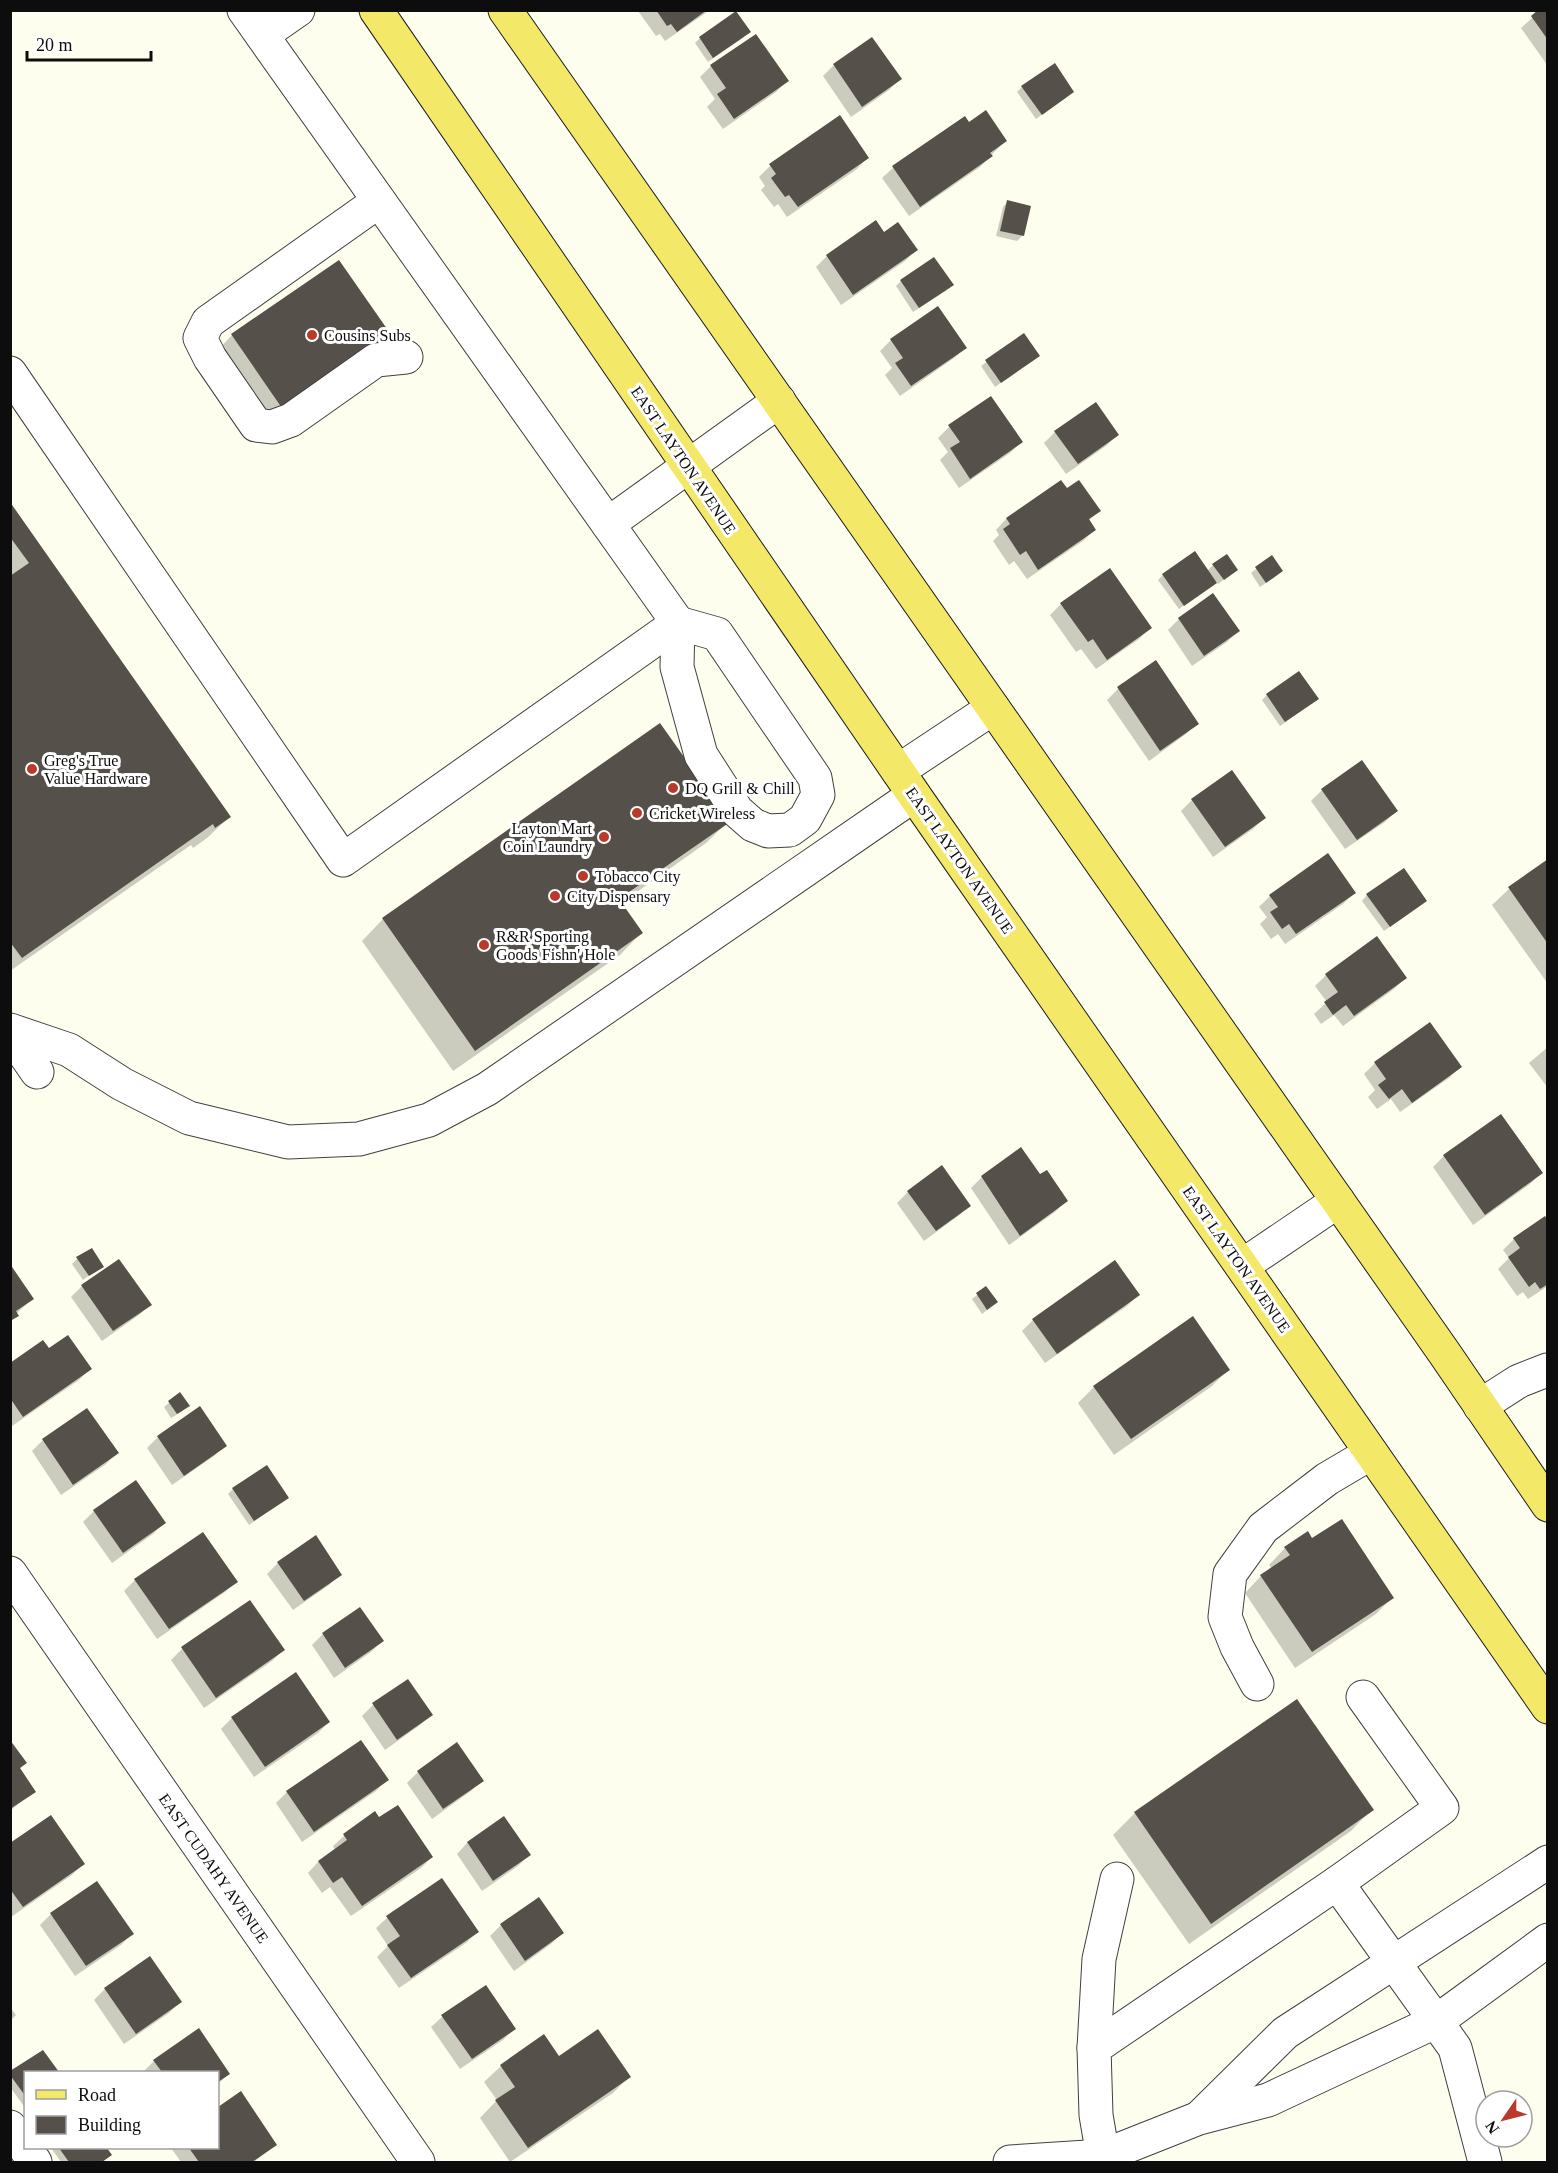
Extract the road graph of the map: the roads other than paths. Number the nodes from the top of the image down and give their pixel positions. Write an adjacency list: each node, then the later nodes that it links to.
1 (298, 10): 4 (street)
2 (376, 10): 9 (main road, EAST LAYTON AVENUE)
3 (505, 10): 8 (main road)
4 (253, 23): 5 (street)
5 (379, 201): 6 (street); 10 (street)
6 (406, 357)
7 (10, 373): 11 (street)
8 (778, 401): 9 (street); 12 (main road)
9 (688, 465): 10 (street); 13 (main road, EAST LAYTON AVENUE)
10 (608, 524): 11 (street)
11 (678, 623): 11 (street)
12 (993, 708): 13 (street); 16 (main road)
13 (906, 783): 14 (street); 17 (main road, EAST LAYTON AVENUE)
14 (10, 1031): 15 (street)
15 (37, 1072)
16 (1338, 1201): 17 (street); 19 (main road)
17 (1242, 1266): 20 (main road, EAST LAYTON AVENUE)
18 (1547, 1370): 19 (street)
19 (1479, 1406): 21 (main road)
20 (1371, 1453): 23 (street); 25 (main road, EAST LAYTON AVENUE)
21 (1548, 1505)
22 (10, 1573): 39 (street, EAST CUDAHY AVENUE)
23 (1257, 1684)
24 (1363, 1697): 28 (street)
25 (1548, 1707)
26 (1548, 1862): 30 (street)
27 (1117, 1879): 32 (street)
28 (1337, 1883): 30 (street); 32 (street)
29 (1548, 1940): 31 (street)
30 (1395, 1963): 31 (street); 33 (street)
31 (1437, 2021): 33 (street); 41 (street)
32 (1094, 2048): 37 (street)
33 (1199, 2118): 37 (street)
34 (10, 2127): 35 (street)
35 (24, 2147)
36 (25, 2149): 38 (street)
37 (1103, 2159): 40 (street)
38 (35, 2163)
39 (418, 2163)
40 (1010, 2163)
41 (1485, 2163)

